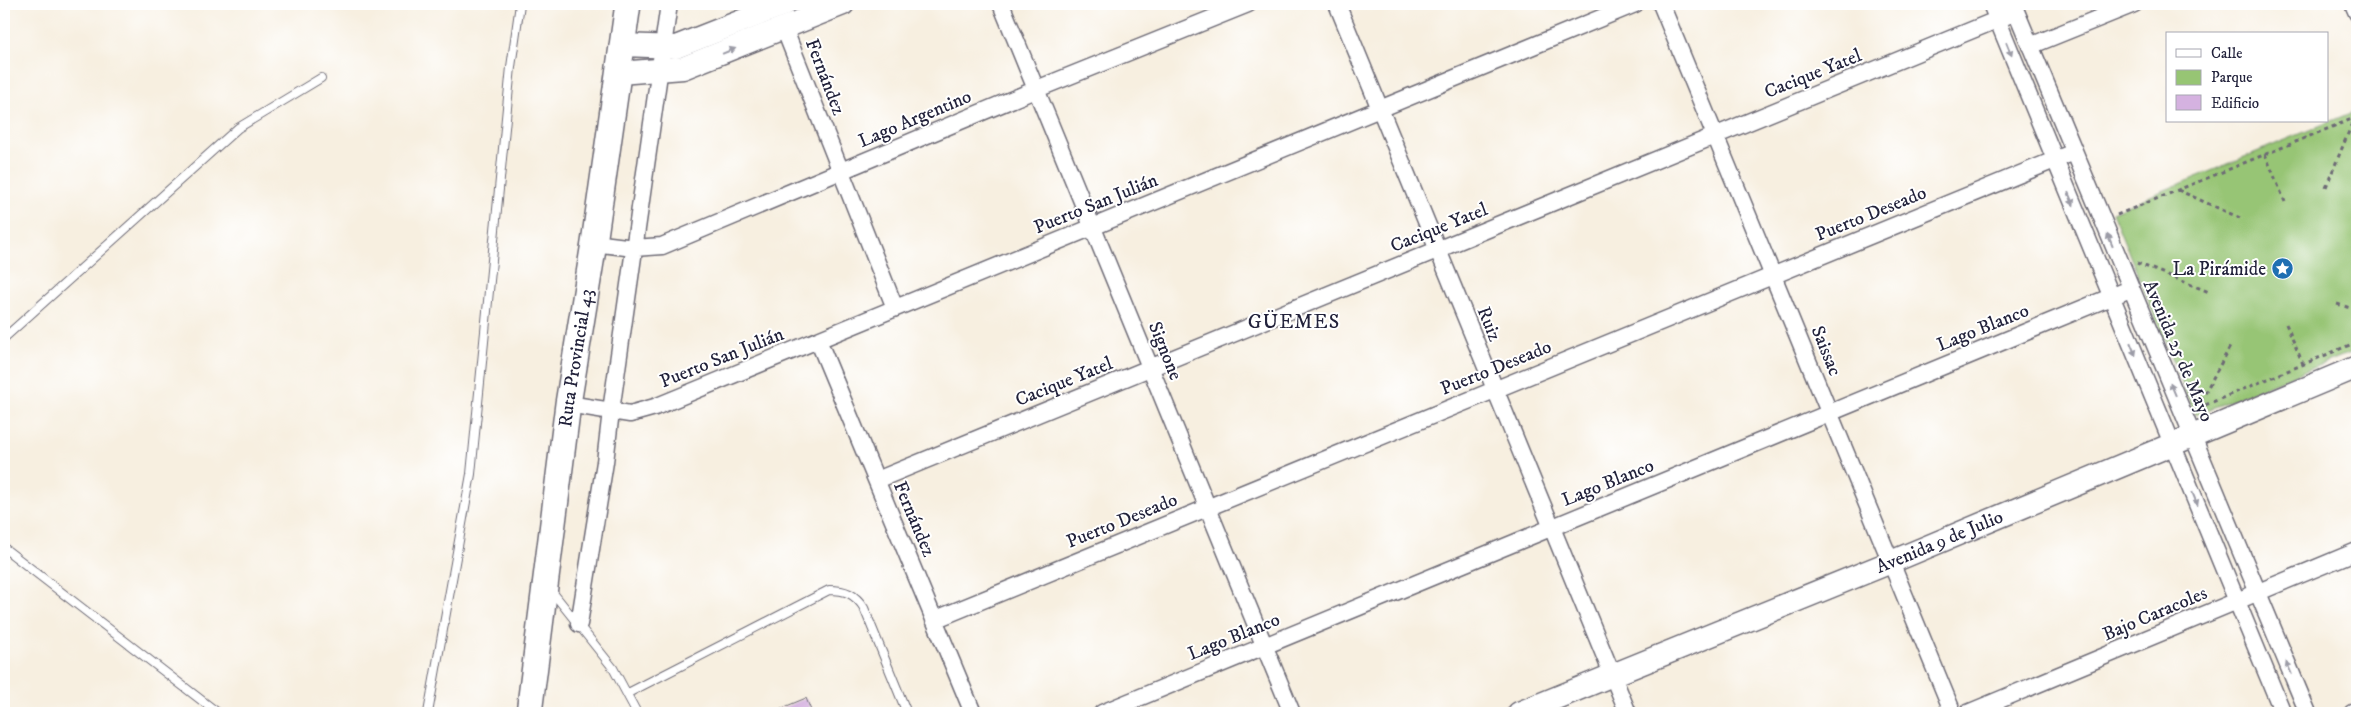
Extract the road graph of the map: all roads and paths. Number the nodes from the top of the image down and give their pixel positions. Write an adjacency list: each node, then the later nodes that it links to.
1 (520, 4): 84 (lane)
2 (628, 4): 18 (main road, Ruta Provincial 43)
3 (669, 4): 19 (street)
4 (785, 4): 19 (street)
5 (843, 4): 17 (street)
6 (1001, 4): 24 (street, Signone)
7 (1248, 4): 24 (street, Lago Argentino)
8 (1337, 4): 25 (street, Ruiz)
9 (1635, 4): 25 (street, Puerto San Julián)
10 (1661, 4): 28 (street, Saissac)
11 (1990, 4): 16 (street)
12 (2134, 4): 20 (street)
13 (2353, 4): 15 (street)
14 (2014, 8): 16 (street, Cacique Yatel); 20 (street, Avenida 25 de Mayo)
15 (2357, 13)
16 (1997, 20): 28 (street, Cacique Yatel); 31 (street, one-way to 31)
17 (784, 28): 21 (street, one-way to 17); 32 (street, Fernández)
18 (622, 45): 19 (street); 22 (main road, Ruta Provincial 43)
19 (664, 46): 21 (street)
20 (2030, 46): 29 (street, Avenida 25 de Mayo)
21 (660, 70): 22 (street); 40 (street)
22 (619, 73): 39 (main road, Ruta Provincial 43)
23 (321, 78): 53 (lane)
24 (1037, 89): 32 (street, Lago Argentino); 38 (street, Signone)
25 (1379, 109): 38 (street, Puerto San Julián); 41 (street, Ruiz)
26 (2354, 118): 27 (path); 30 (path); 33 (path)
27 (2357, 126)
28 (1716, 135): 41 (street, Cacique Yatel); 45 (street, Saissac)
29 (2074, 152): 31 (street, Puerto Deseado); 46 (street, Avenida 25 de Mayo, one-way to 29)
30 (2265, 154): 34 (path); 35 (path)
31 (2055, 160): 45 (street, Puerto Deseado); 48 (street, one-way to 48)
32 (840, 172): 40 (street, Lago Argentino); 50 (street, Fernández)
33 (2326, 187)
34 (2177, 190): 36 (path); 37 (path)
35 (2285, 202)
36 (2240, 218)
37 (2120, 222)
38 (1092, 227): 50 (street, Puerto San Julián); 59 (street, Signone)
39 (594, 243): 40 (street, Lago Argentino); 62 (main road, Ruta Provincial 43)
40 (634, 248): 64 (street)
41 (1437, 250): 59 (street, Cacique Yatel); 60 (street, Ruiz)
42 (2133, 254): 43 (path)
43 (2137, 263): 44 (path); 47 (path)
44 (2140, 272)
45 (1773, 276): 60 (street, Puerto Deseado); 65 (street, Saissac)
46 (2130, 289): 48 (street, Lago Blanco); 66 (street, Avenida 25 de Mayo, one-way to 46)
47 (2209, 292)
48 (2112, 296): 65 (street, Lago Blanco); 67 (street, one-way to 67)
49 (2337, 304): 51 (path)
50 (895, 308): 54 (street, Puerto San Julián)
51 (2357, 310)
52 (2286, 324): 57 (path)
53 (4, 338)
54 (818, 340): 64 (street, Puerto San Julián); 68 (street, Fernández)
55 (2357, 342): 57 (path)
56 (2230, 345): 63 (path)
57 (2303, 364): 63 (path)
58 (2357, 367): 66 (street, Avenida 9 de Julio)
59 (1150, 368): 68 (street, Cacique Yatel); 69 (street, Signone)
60 (1495, 390): 69 (street, Puerto Deseado); 70 (street, Ruiz)
61 (2193, 399): 63 (path)
62 (568, 404): 64 (street, Puerto San Julián); 74 (main road, Ruta Provincial 43)
63 (2196, 408)
64 (610, 411): 78 (street)
65 (1830, 413): 70 (street, Lago Blanco); 73 (street, Saissac)
66 (2193, 434): 67 (street, Avenida 9 de Julio); 75 (street, Avenida 25 de Mayo)
67 (2172, 443): 73 (street, Avenida 9 de Julio); 76 (street, one-way to 76)
68 (876, 480): 77 (street, Fernández)
69 (1208, 508): 77 (street, Puerto Deseado); 79 (street, Signone)
70 (1552, 528): 79 (street, Lago Blanco); 80 (street, Ruiz)
71 (4, 548): 83 (lane)
72 (2357, 551): 75 (street, Bajo Caracoles)
73 (1891, 562): 80 (street, Avenida 9 de Julio); 93 (street, Saissac)
74 (545, 584): 78 (lane); 85 (main road, Ruta Provincial 43)
75 (2258, 593): 76 (street, Bajo Caracoles); 96 (street, Avenida 25 de Mayo, one-way to 75)
76 (2237, 602): 94 (street, Bajo Caracoles); 95 (street)
77 (934, 620): 88 (street, Fernández)
78 (579, 624): 81 (lane)
79 (1264, 646): 89 (street, Lago Blanco); 90 (street, Signone)
80 (1612, 675): 91 (street, Avenida 9 de Julio); 92 (street, Ruiz)
81 (628, 693): 86 (lane); 87 (lane)
82 (2357, 711): 97 (street)
83 (218, 713)
84 (428, 713)
85 (529, 713)
86 (637, 713)
87 (907, 713)
88 (973, 713)
89 (1102, 713)
90 (1292, 713)
91 (1519, 713)
92 (1628, 713)
93 (1953, 713)
94 (1968, 713)
95 (2283, 713)
96 (2308, 713)
97 (2352, 713)

